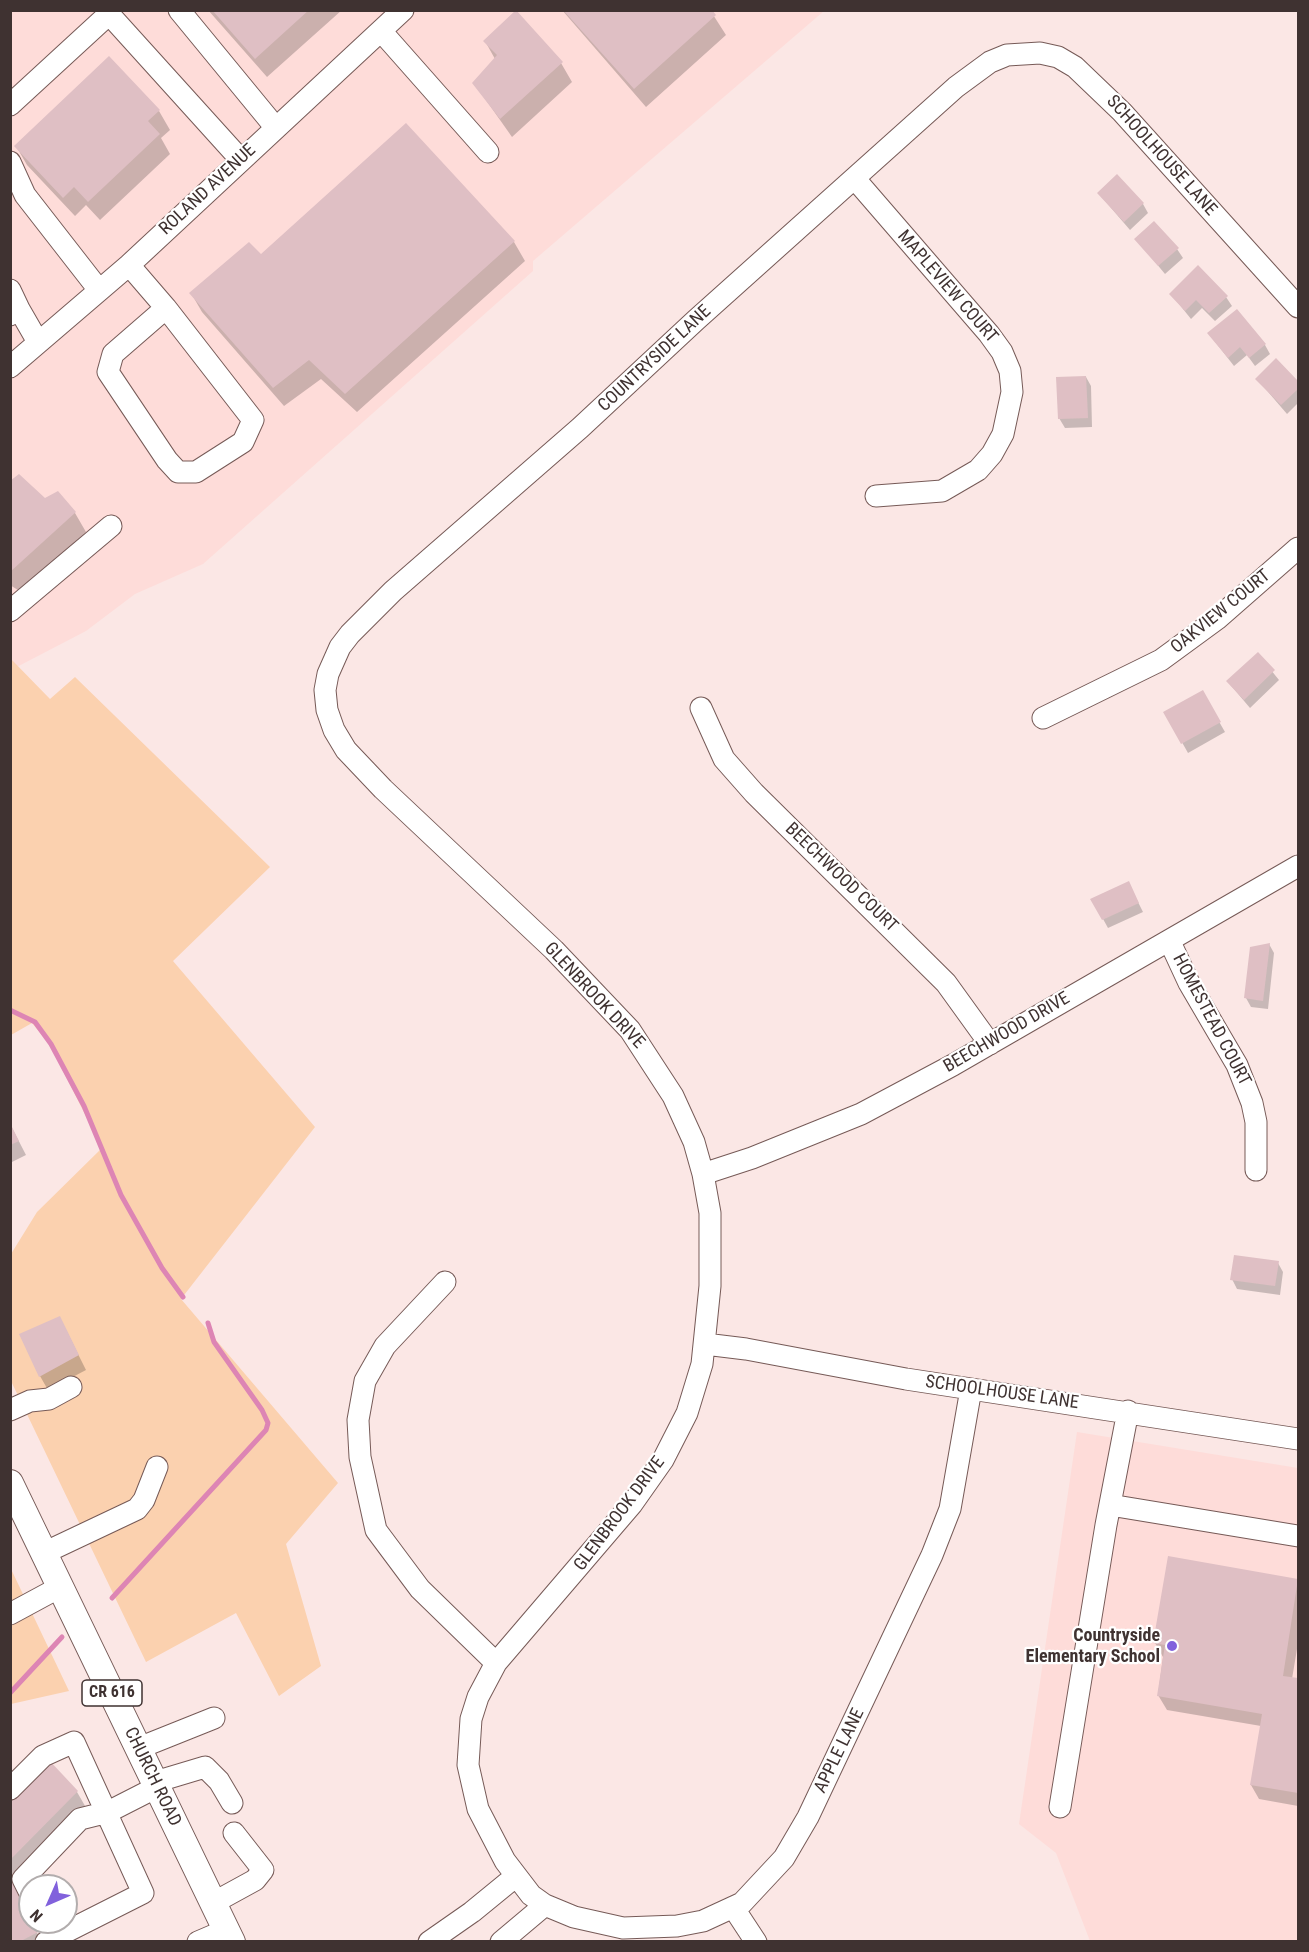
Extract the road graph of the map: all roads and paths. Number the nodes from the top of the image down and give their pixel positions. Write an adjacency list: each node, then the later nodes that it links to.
1 (179, 10): 6 (street)
2 (404, 10): 3 (street, ROLAND AVENUE)
3 (381, 31): 6 (street, ROLAND AVENUE); 7 (street)
4 (999, 58): 10 (street, COUNTRYSIDE LANE); 14 (street, SCHOOLHOUSE LANE)
5 (10, 105): 8 (street)
6 (276, 128): 8 (street, ROLAND AVENUE)
7 (488, 152)
8 (241, 160): 11 (street, ROLAND AVENUE)
9 (10, 162): 12 (street)
10 (855, 179): 18 (street, MAPLEVIEW COURT); 22 (street, COUNTRYSIDE LANE)
11 (129, 265): 12 (street, ROLAND AVENUE); 15 (street)
12 (99, 290): 16 (street, ROLAND AVENUE)
13 (13, 305): 16 (street)
14 (1299, 307)
15 (166, 308): 15 (street)
16 (38, 342): 17 (street, ROLAND AVENUE)
17 (10, 367)
18 (876, 496)
19 (111, 526): 21 (street)
20 (1299, 548): 24 (street, OAKVIEW COURT)
21 (10, 611)
22 (328, 674): 29 (street, GLENBROOK DRIVE)
23 (701, 708): 27 (street, BEECHWOOD COURT)
24 (1043, 718)
25 (1299, 866): 26 (street, BEECHWOOD DRIVE)
26 (1170, 942): 27 (street, BEECHWOOD DRIVE); 28 (street, HOMESTEAD COURT)
27 (990, 1044): 29 (street, BEECHWOOD DRIVE)
28 (1256, 1170)
29 (704, 1174): 31 (street, GLENBROOK DRIVE)
30 (445, 1282): 44 (street)
31 (705, 1344): 33 (street, SCHOOLHOUSE LANE); 44 (street, GLENBROOK DRIVE)
32 (71, 1387): 34 (street)
33 (971, 1389): 35 (street, SCHOOLHOUSE LANE); 57 (street, APPLE LANE)
34 (10, 1410)
35 (1128, 1412): 36 (street, SCHOOLHOUSE LANE); 39 (street)
36 (1299, 1439)
37 (157, 1467): 41 (street)
38 (10, 1483): 41 (main road, CHURCH ROAD / CR 616)
39 (1110, 1505): 40 (street); 50 (street)
40 (1299, 1536)
41 (44, 1553): 42 (main road, CHURCH ROAD / CR 616)
42 (60, 1587): 43 (street); 46 (main road, CHURCH ROAD / CR 616)
43 (10, 1614)
44 (496, 1663): 54 (street, GLENBROOK DRIVE)
45 (214, 1718): 46 (street)
46 (139, 1748): 47 (main road, CHURCH ROAD / CR 616)
47 (156, 1784): 49 (street); 51 (street); 55 (main road, CHURCH ROAD / CR 616)
48 (10, 1789): 51 (street)
49 (232, 1803)
50 (1060, 1807)
51 (108, 1812): 53 (street); 58 (street)
52 (234, 1833): 55 (street)
53 (28, 1874)
54 (516, 1876): 56 (street, GLENBROOK DRIVE); 61 (street)
55 (213, 1903): 59 (main road, CHURCH ROAD / CR 616)
56 (545, 1905): 57 (street, APPLE LANE); 62 (street)
57 (733, 1907): 63 (street)
58 (78, 1920)
59 (229, 1936): 60 (street)
60 (198, 1941)
61 (429, 1941)
62 (501, 1941)
63 (756, 1941)

